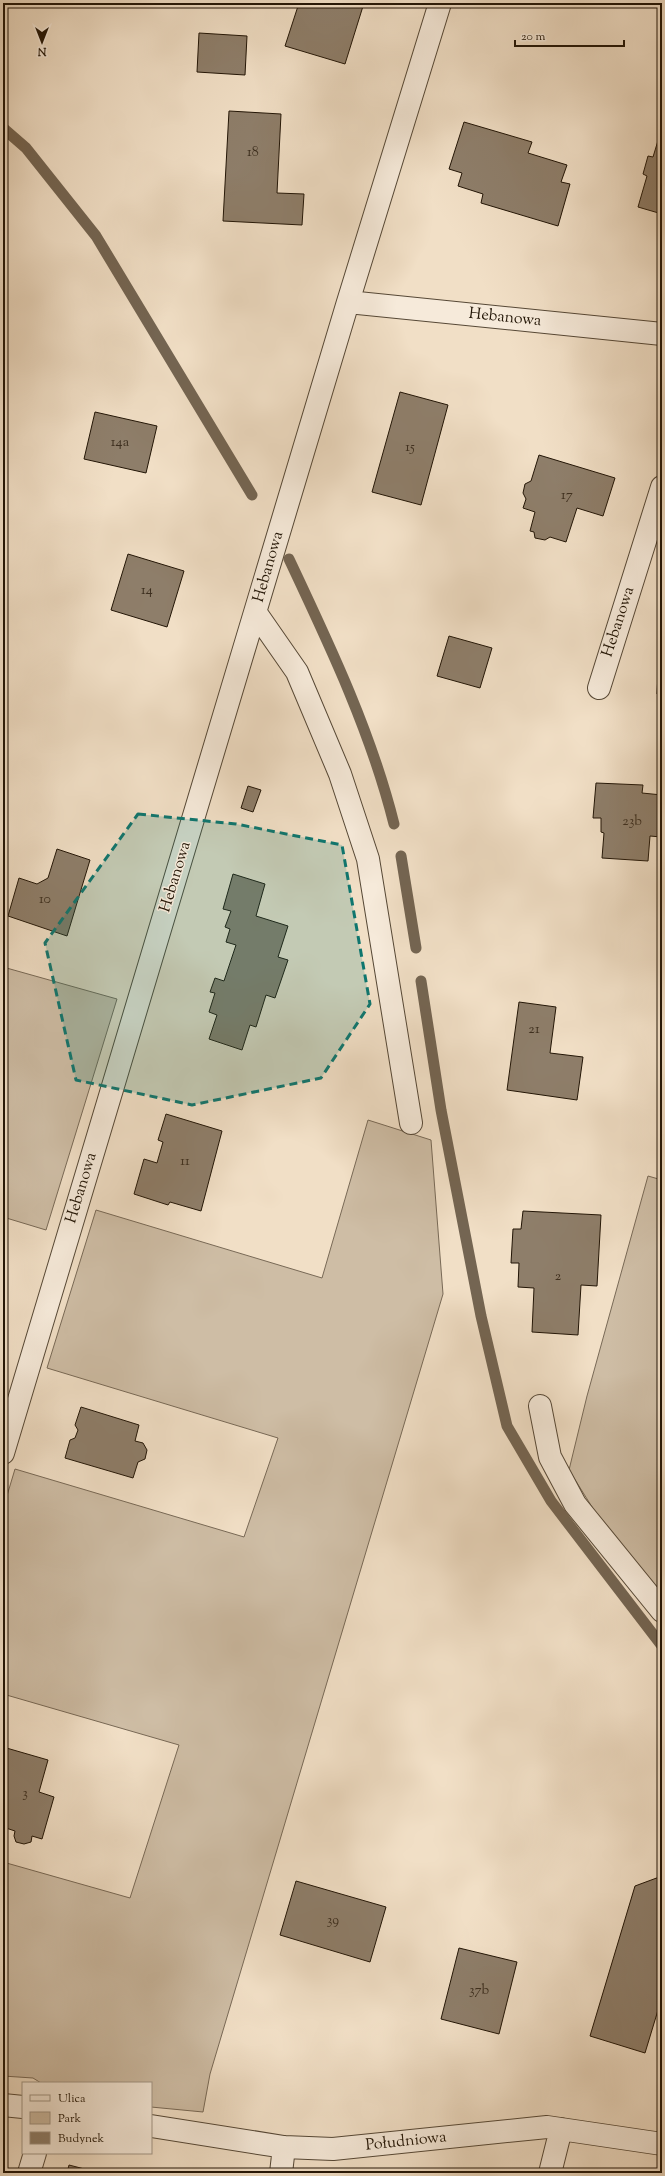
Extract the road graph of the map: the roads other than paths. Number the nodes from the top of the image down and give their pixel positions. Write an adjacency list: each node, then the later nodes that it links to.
1 (440, 3): 2 (street, Hebanowa)
2 (348, 302): 3 (street, Hebanowa); 5 (street, Hebanowa)
3 (662, 334)
4 (662, 488): 6 (street, Hebanowa)
5 (256, 613): 7 (street); 9 (street, Hebanowa)
6 (599, 688)
7 (411, 1123)
8 (540, 1406): 10 (street)
9 (3, 1453)
10 (662, 1612)
11 (3, 2105): 12 (street)
12 (22, 2108)
13 (152, 2126): 16 (street, Południowa)
14 (561, 2129): 15 (street, Południowa); 16 (street, Południowa); 20 (street)
15 (662, 2144)
16 (284, 2147): 19 (street)
17 (35, 2154): 18 (street)
18 (29, 2173)
19 (281, 2173)
20 (550, 2173)

